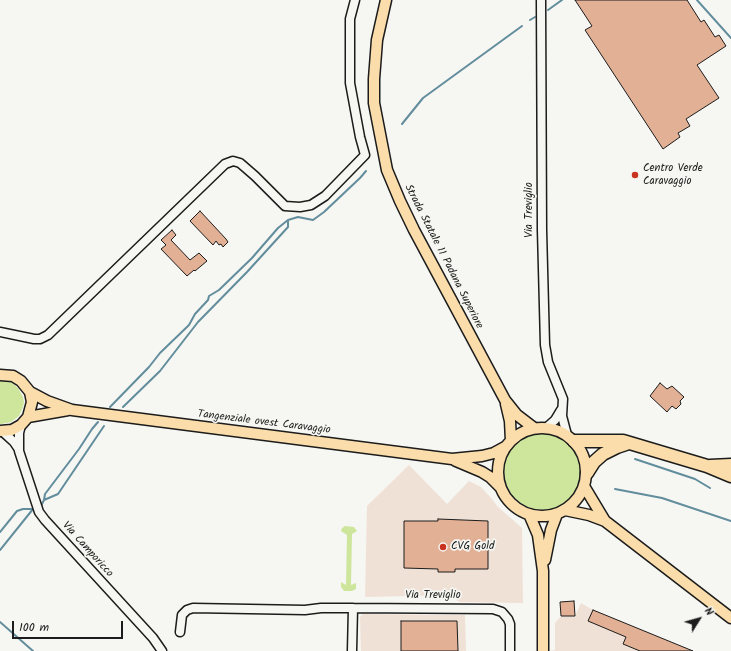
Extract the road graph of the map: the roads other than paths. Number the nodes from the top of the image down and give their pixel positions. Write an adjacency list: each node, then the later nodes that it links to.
1 (355, 0): 4 (street)
2 (386, 0): 7 (main road, Strada Statale 11 Padana Superiore)
3 (541, 3): 9 (street, Via Treviglio)
4 (0, 332)
5 (1, 373): 6 (main road, Tangenziale ovest Caravaggio)
6 (30, 392): 8 (main road, Tangenziale ovest Caravaggio); 10 (main road)
7 (505, 400): 11 (main road, Strada Statale 11 Padana Superiore); 15 (main road, Strada Statale 11 Padana Superiore)
8 (72, 410): 10 (main road, Tangenziale ovest Caravaggio); 18 (main road, Tangenziale ovest Caravaggio)
9 (562, 410): 12 (street); 14 (street, Via Treviglio)
10 (25, 421): 13 (main road, Tangenziale ovest Caravaggio); 17 (street, Via Camporicco)
11 (534, 428): 12 (main road); 15 (main road)
12 (546, 428): 14 (main road)
13 (1, 431): 17 (street, Via Camporicco)
14 (571, 438): 16 (highway); 21 (main road)
15 (508, 444): 18 (main road, Tangenziale ovest Caravaggio); 24 (main road)
16 (631, 444): 20 (highway); 21 (highway)
17 (20, 451): 32 (street, Via Camporicco)
18 (452, 459): 24 (main road, Tangenziale ovest Caravaggio)
19 (731, 465): 20 (highway)
20 (707, 466): 22 (highway)
21 (587, 473): 23 (main road)
22 (731, 476)
23 (584, 486): 25 (main road); 27 (main road)
24 (502, 489): 26 (main road)
25 (561, 512): 26 (main road); 27 (main road); 28 (main road)
26 (529, 514): 28 (main road)
27 (605, 521): 30 (main road)
28 (543, 571): 35 (main road)
29 (353, 608): 31 (street, Via Treviglio); 33 (street); 34 (street, Via Treviglio)
30 (731, 618)
31 (180, 632)
32 (162, 651)
33 (352, 651)
34 (510, 651)
35 (543, 651)

